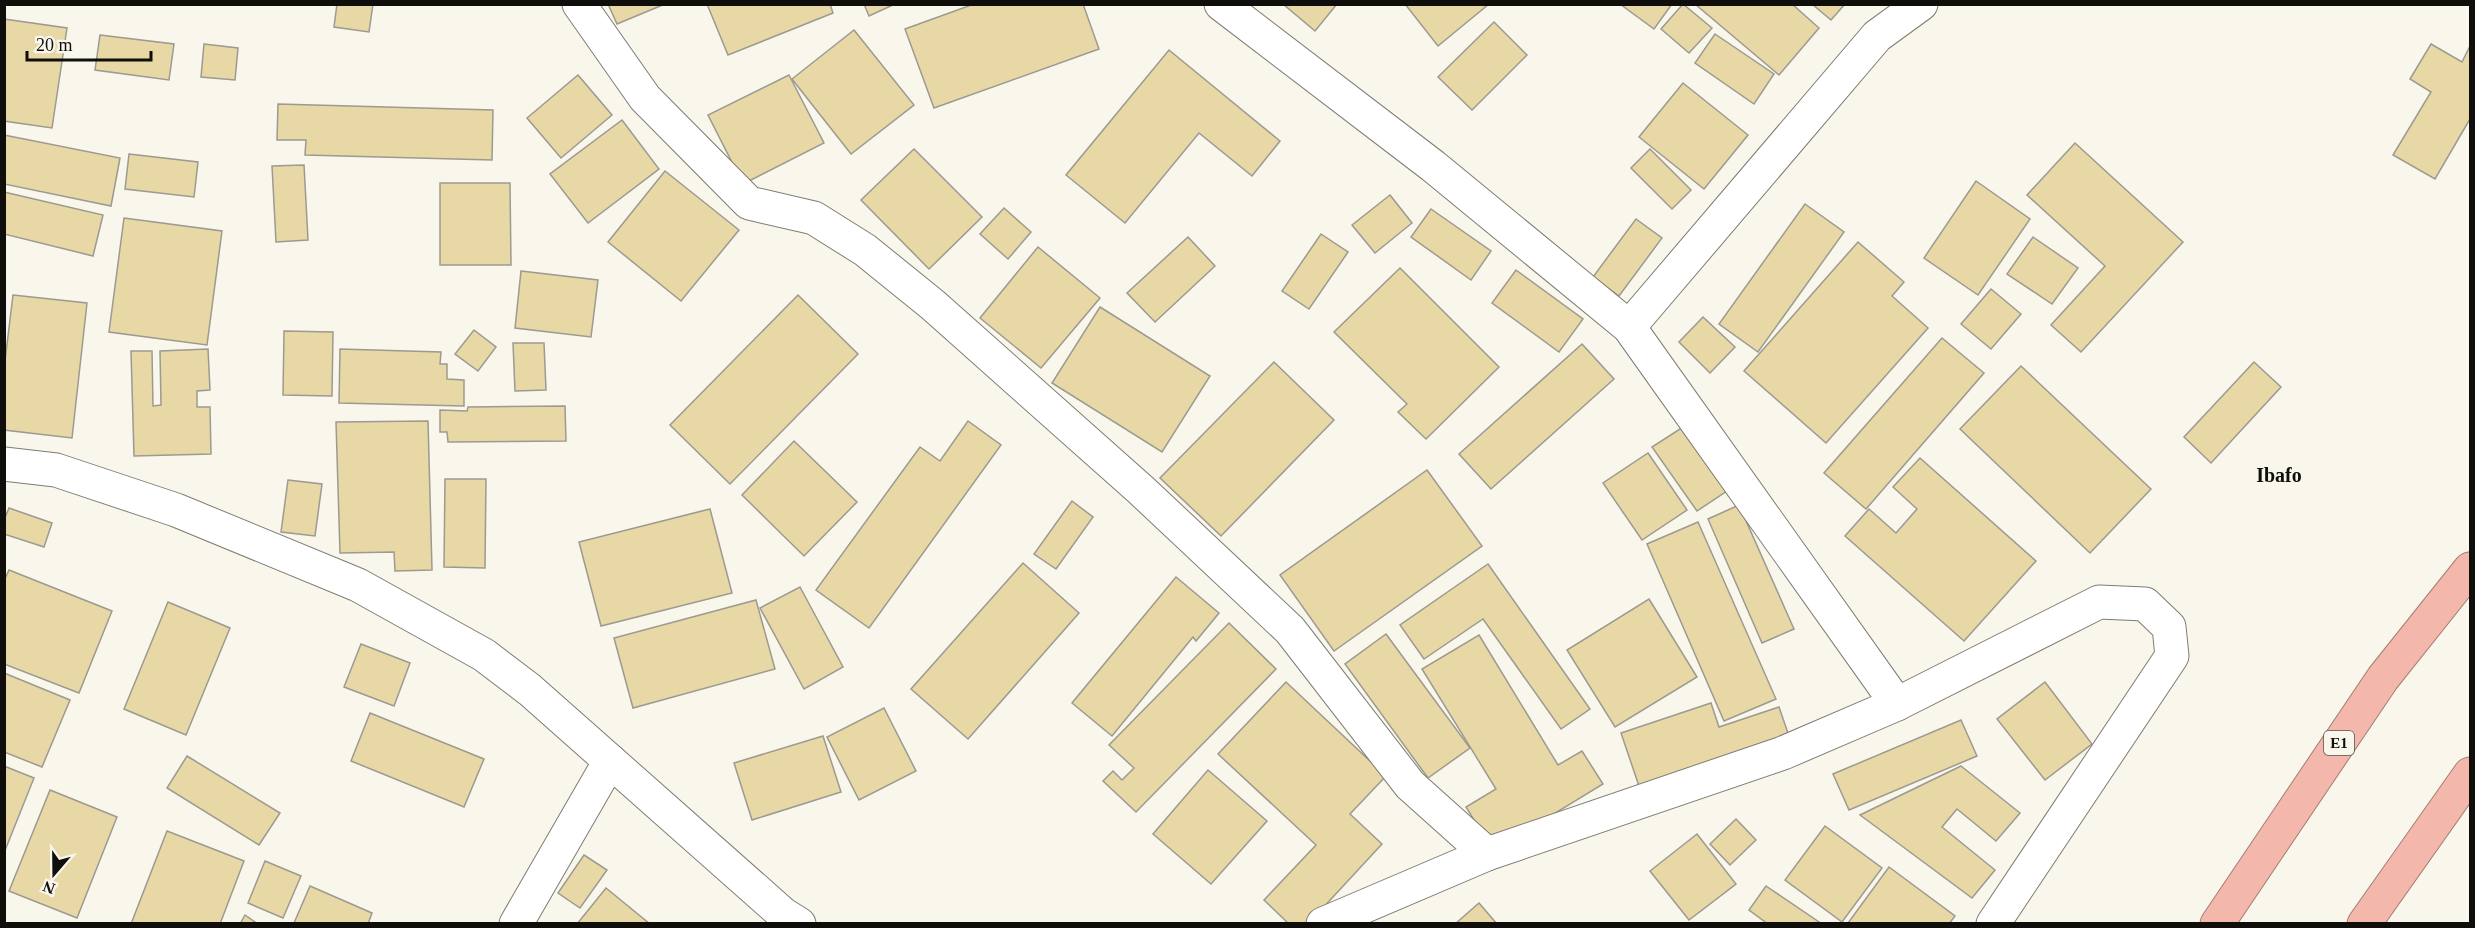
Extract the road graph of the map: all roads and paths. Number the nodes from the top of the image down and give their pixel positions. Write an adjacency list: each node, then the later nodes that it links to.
1 (579, 4): 10 (street)
2 (1221, 4): 4 (street)
3 (1921, 4): 4 (street)
4 (1629, 327): 7 (street)
5 (4, 464): 8 (street)
6 (2470, 569): 15 (highway, E1)
7 (1898, 704): 10 (street); 14 (street)
8 (610, 761): 11 (street); 12 (street)
9 (2470, 774): 16 (highway)
10 (1487, 854): 13 (street)
11 (516, 924)
12 (799, 924)
13 (1323, 924)
14 (1993, 924)
15 (2217, 924)
16 (2364, 924)

